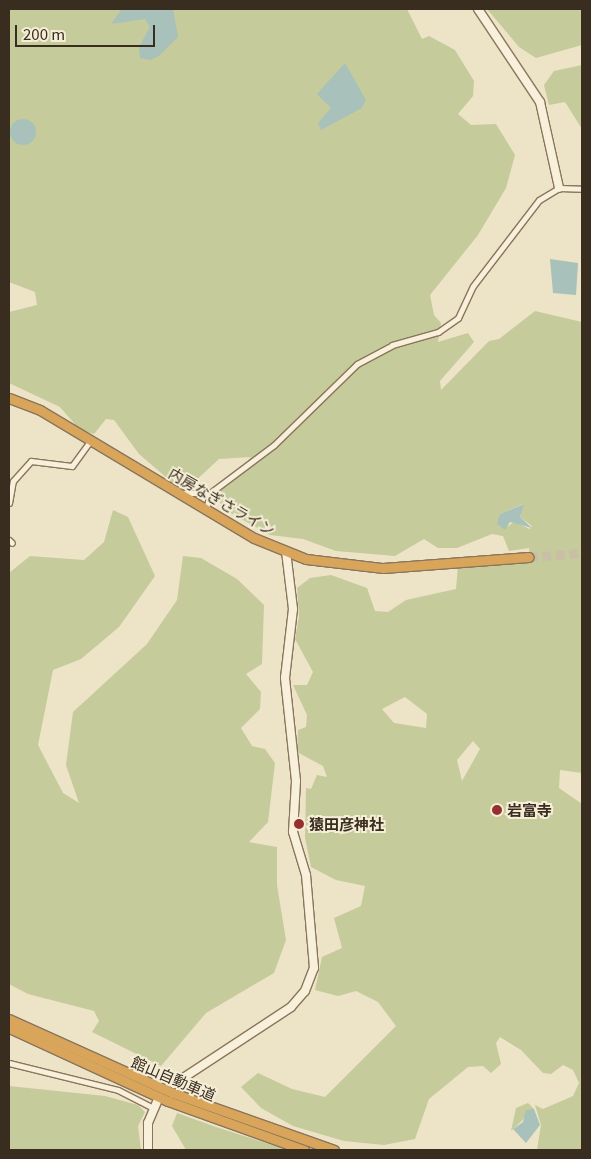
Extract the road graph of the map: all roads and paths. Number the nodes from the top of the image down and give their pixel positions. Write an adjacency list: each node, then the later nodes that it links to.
1 (478, 9): 2 (street)
2 (559, 188): 3 (street); 7 (street)
3 (582, 189)
4 (9, 398): 5 (highway, 内房なぎさライン)
5 (91, 440): 6 (highway, 内房なぎさライン); 8 (street)
6 (176, 492): 7 (street); 9 (highway, 内房なぎさライン)
7 (210, 493): 9 (street)
8 (9, 502)
9 (206, 510): 10 (highway, 内房なぎさライン)
10 (286, 551): 11 (highway, 内房なぎさライン); 15 (street)
11 (529, 557)
12 (9, 1019): 19 (highway, 館山自動車道)
13 (9, 1028): 18 (highway, 館山自動車道)
14 (9, 1063): 16 (street)
15 (174, 1084)
16 (155, 1105): 17 (street)
17 (148, 1150)
18 (304, 1150)
19 (334, 1150)

